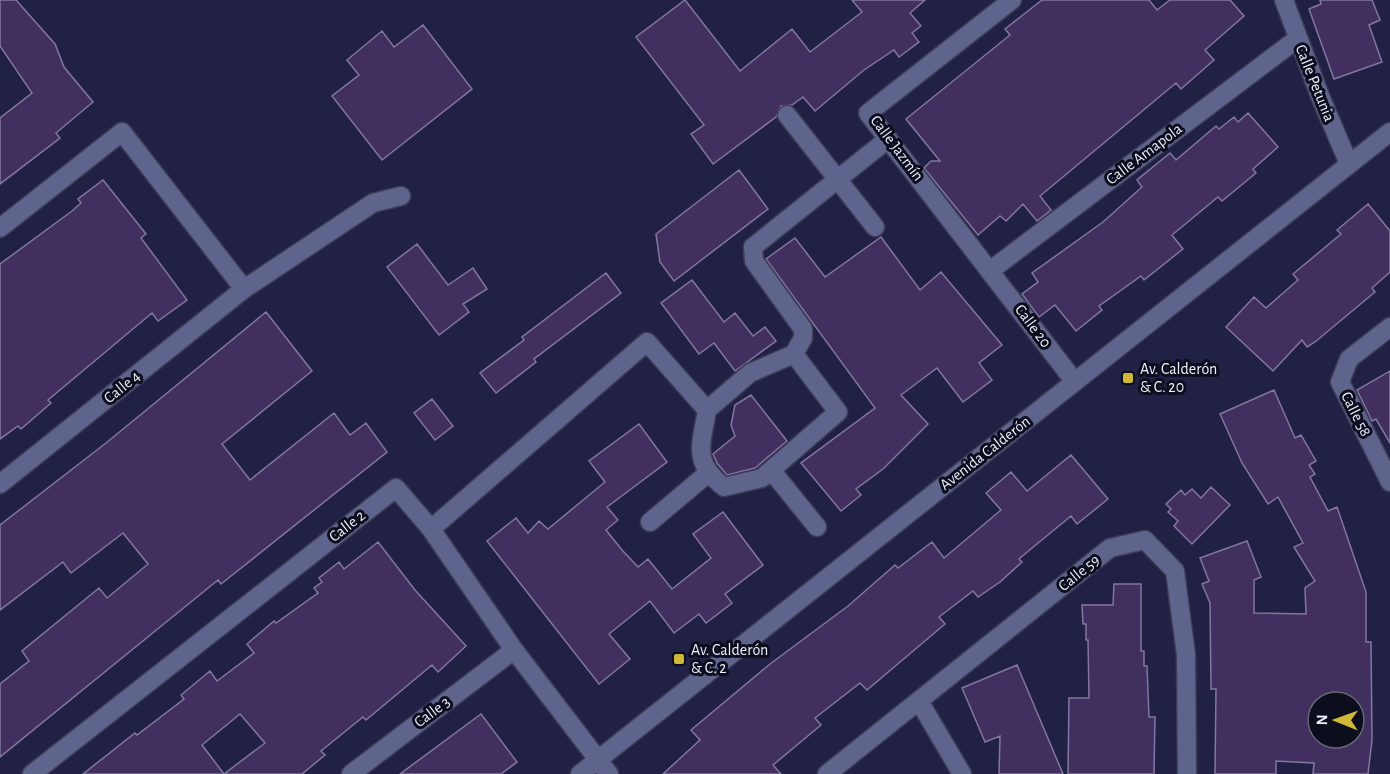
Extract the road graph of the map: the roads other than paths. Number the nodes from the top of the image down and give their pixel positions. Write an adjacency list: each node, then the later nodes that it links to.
1 (1012, 0): 6 (street, Calle Jazmín)
2 (1284, 0): 3 (street, Calle Petunia)
3 (1297, 39): 7 (street, Calle Petunia); 12 (street, Calle Amapola)
4 (787, 115): 8 (street)
5 (1390, 132): 7 (street, Avenida Calderón)
6 (888, 139): 8 (street); 12 (street, Calle Jazmín)
7 (1349, 164): 16 (street, Avenida Calderón)
8 (838, 180): 10 (street); 15 (street)
9 (401, 196): 13 (street, Calle 4)
10 (875, 227)
11 (0, 228): 13 (street)
12 (991, 270): 16 (street, Calle 20)
13 (244, 289): 21 (street, Calle 4)
14 (1390, 327): 20 (street, Calle 58)
15 (794, 354): 17 (street); 18 (street)
16 (1075, 382): 27 (street, Avenida Calderón)
17 (707, 410): 19 (street); 24 (street)
18 (771, 470): 19 (street); 23 (street)
19 (707, 474): 22 (street)
20 (1390, 482)
21 (0, 484)
22 (650, 522)
23 (816, 528)
24 (431, 529): 25 (street, Calle 2); 28 (street, Calle 2)
25 (513, 650): 27 (street, Calle 2); 29 (street, Calle 3)
26 (919, 701): 31 (street, Calle 59); 32 (street); 33 (street, Calle 59)
27 (604, 767): 30 (street, Avenida Calderón)
28 (32, 774)
29 (351, 774)
30 (580, 774)
31 (827, 774)
32 (962, 774)
33 (1187, 774)

